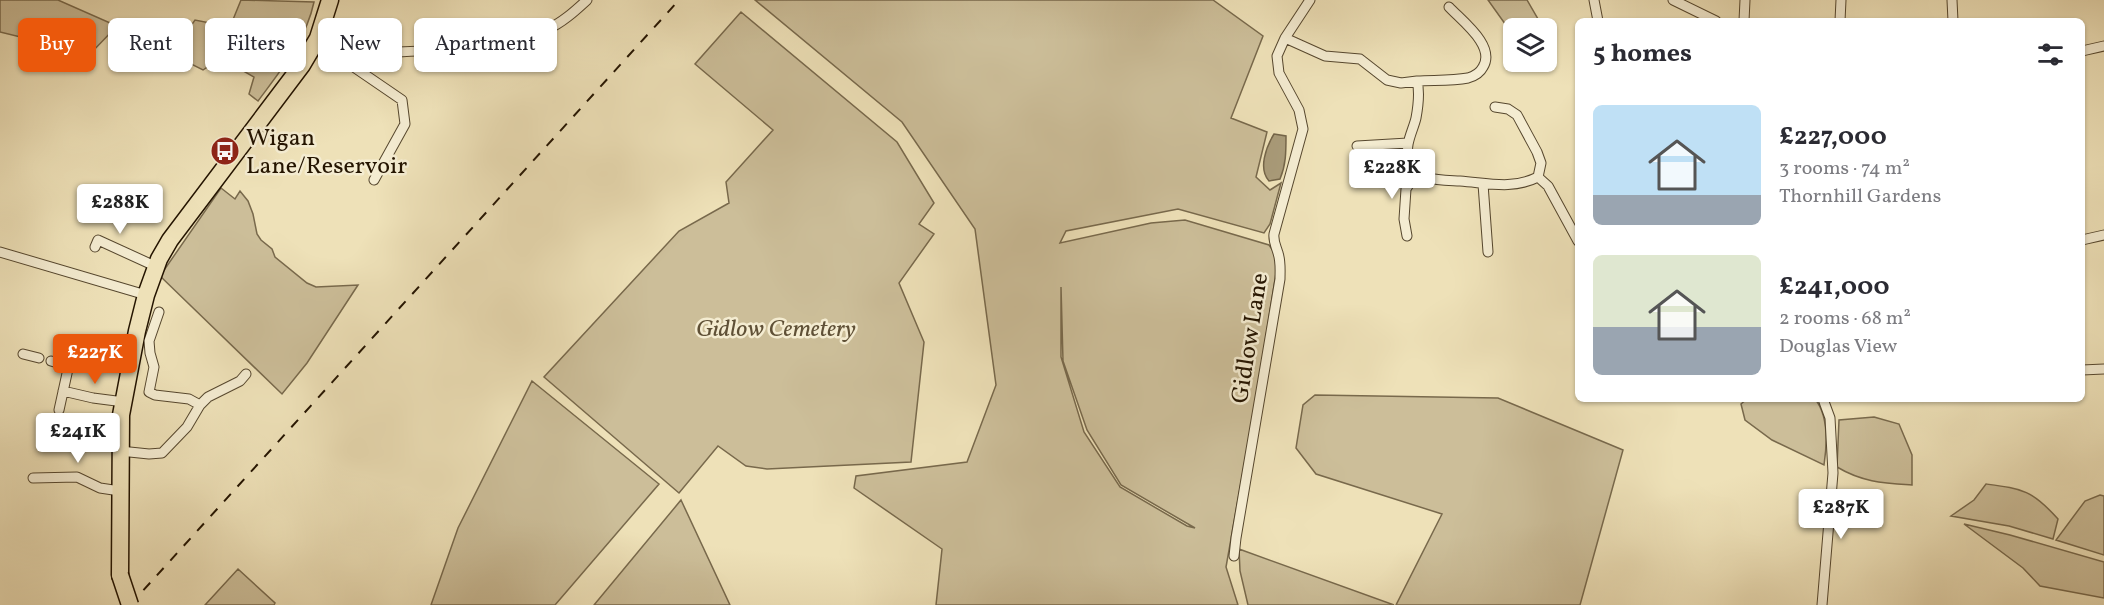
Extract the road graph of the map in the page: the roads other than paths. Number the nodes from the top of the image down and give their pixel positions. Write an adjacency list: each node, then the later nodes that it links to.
1 (330, 0): 10 (highway)
2 (587, 0): 20 (street)
3 (1310, 0): 17 (street, Gidlow Lane)
4 (1594, 0): 11 (street)
5 (1673, 0): 12 (street)
6 (1745, 0): 13 (street)
7 (1841, 0): 14 (street)
8 (1952, 0): 15 (street)
9 (1449, 7): 22 (street)
10 (324, 18)
11 (1597, 18)
12 (1710, 18)
13 (1744, 18)
14 (1840, 18)
15 (1953, 18)
16 (318, 38): 37 (highway)
17 (1285, 38): 22 (street); 56 (street, Gidlow Lane)
18 (2104, 46): 19 (street)
19 (2085, 50)
20 (402, 52)
21 (361, 72): 28 (street)
22 (1417, 81): 24 (street)
23 (1495, 107): 27 (street)
24 (1408, 143): 25 (street); 26 (street)
25 (1357, 146)
26 (1417, 172): 29 (street); 32 (street)
27 (1538, 177): 29 (street); 30 (street)
28 (374, 180)
29 (1483, 184): 36 (street)
30 (1575, 235)
31 (2104, 235): 33 (street)
32 (1407, 236)
33 (2085, 239)
34 (95, 247): 37 (street)
35 (0, 252): 38 (street)
36 (1488, 252)
37 (157, 267): 38 (highway)
38 (146, 295): 49 (highway)
39 (159, 312): 51 (street)
40 (73, 346): 44 (street)
41 (23, 354): 42 (street)
42 (39, 358)
43 (51, 361): 44 (street)
44 (68, 366): 48 (street)
45 (2104, 369): 46 (street)
46 (2085, 370)
47 (246, 374): 51 (street)
48 (63, 391): 49 (street); 52 (street)
49 (123, 402): 53 (highway)
50 (1823, 402): 58 (street)
51 (200, 405): 53 (street)
52 (59, 410)
53 (120, 451): 55 (highway)
54 (33, 478): 55 (street)
55 (120, 491): 57 (highway, bridge)
56 (1234, 556)
57 (130, 605)
58 (1822, 605)

